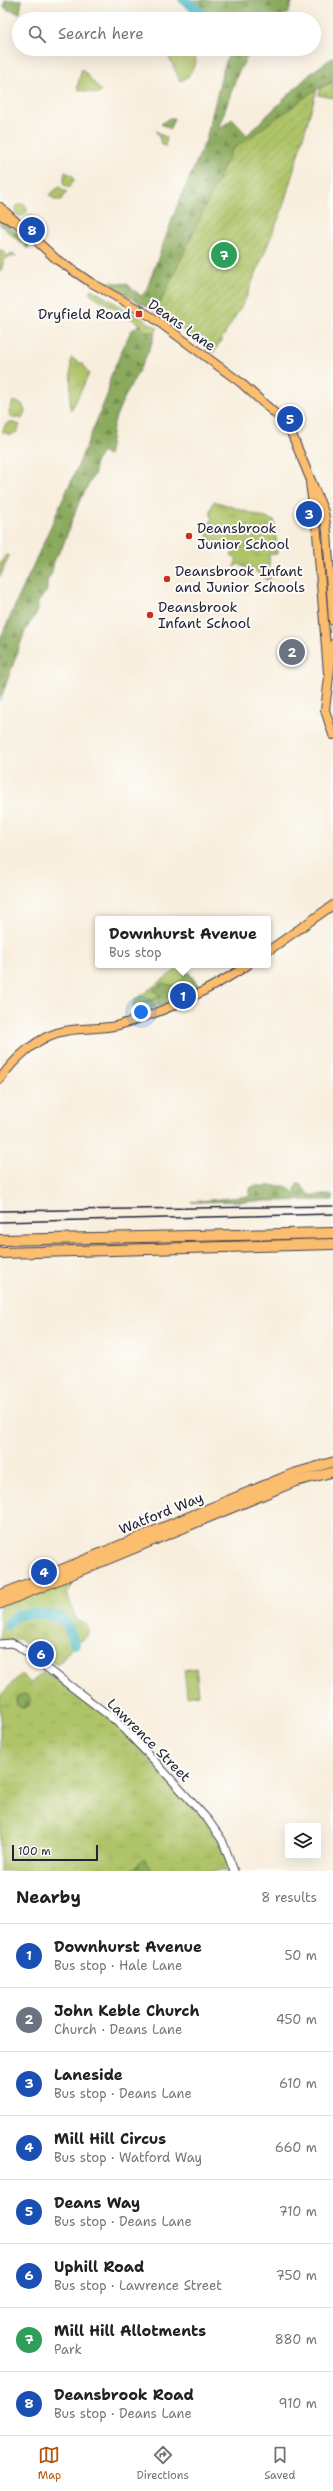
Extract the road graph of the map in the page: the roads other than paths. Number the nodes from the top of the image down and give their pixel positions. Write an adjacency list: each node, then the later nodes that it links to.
1 (0, 207): 3 (main road, Deans Lane)
2 (0, 215): 3 (main road, Deans Lane)
3 (18, 224): 4 (main road, Deans Lane)
4 (308, 469): 5 (main road, Deans Lane); 7 (main road, Deans Lane)
5 (333, 621)
6 (333, 644): 7 (main road, Deans Lane)
7 (328, 673): 8 (main road, Deans Lane)
8 (333, 735)
9 (333, 905): 10 (main road)
10 (271, 949)
11 (243, 968): 12 (main road)
12 (0, 1079)
13 (333, 1233): 14 (highway)
14 (0, 1240)
15 (333, 1244): 16 (highway)
16 (0, 1253)
17 (333, 1462): 19 (highway, Watford Way)
18 (333, 1472): 20 (highway, Watford Way)
19 (0, 1595)
20 (0, 1604)
21 (0, 1644): 22 (street, Lawrence Street)
22 (234, 1871)

